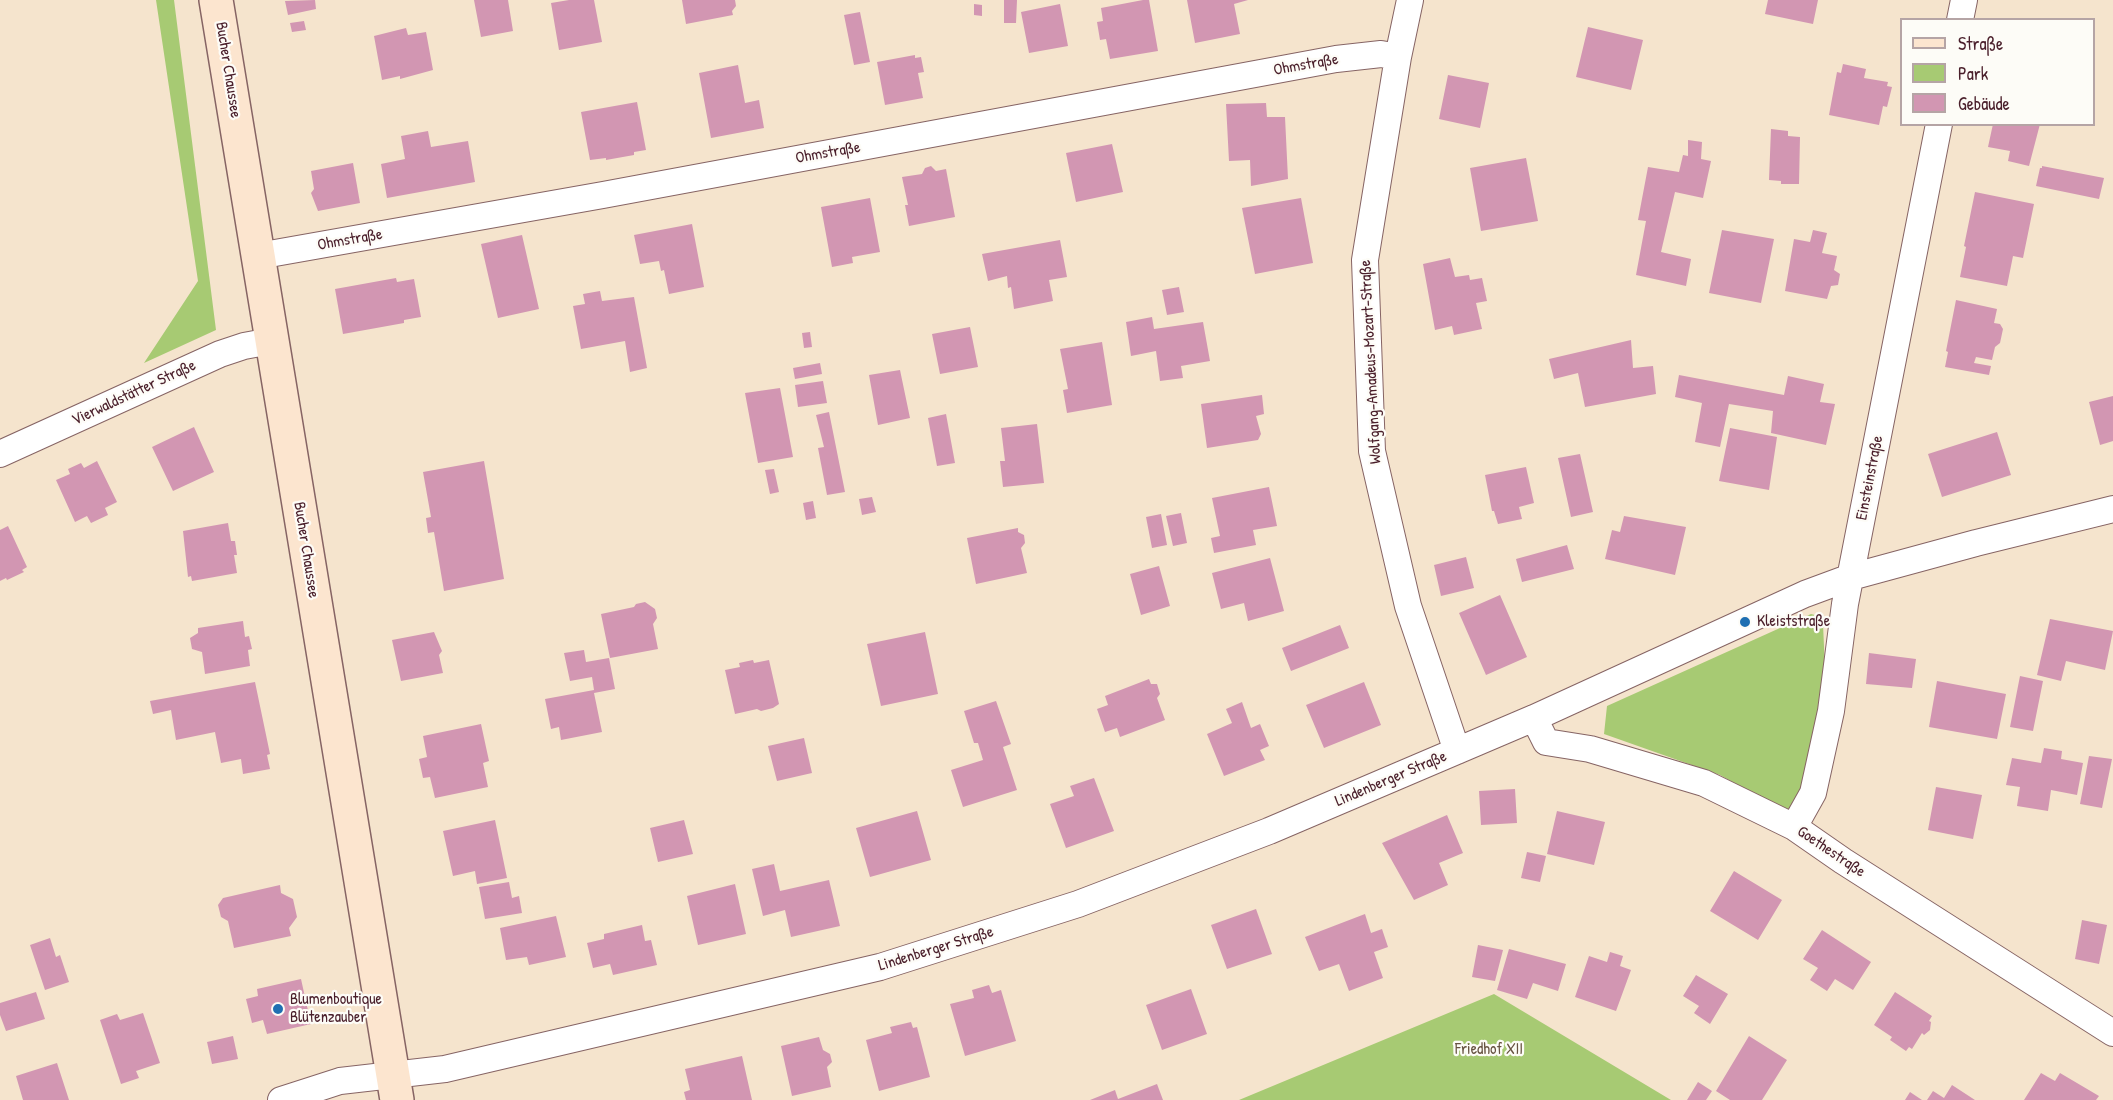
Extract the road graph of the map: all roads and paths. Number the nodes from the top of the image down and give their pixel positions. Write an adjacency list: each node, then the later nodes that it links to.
1 (216, 0): 7 (main road, Bucher Chaussee)
2 (1410, 0): 5 (street, Wolfgang-Amadeus-Mozart-Straße)
3 (1964, 0): 4 (street)
4 (1960, 18)
5 (1398, 57): 7 (street, Ohmstraße); 13 (street, Wolfgang-Amadeus-Mozart-Straße)
6 (1939, 126): 11 (street, Einsteinstraße)
7 (258, 256): 8 (main road, Bucher Chaussee)
8 (271, 341): 9 (street, Vierwaldstätter Straße); 16 (main road, Bucher Chaussee)
9 (0, 454)
10 (2113, 508): 11 (street)
11 (1851, 577): 12 (street); 14 (street, Einsteinstraße)
12 (1534, 718): 13 (street); 14 (street, Goethestraße)
13 (1457, 751): 16 (street, Lindenberger Straße)
14 (1794, 827): 15 (street, Goethestraße)
15 (2113, 1033)
16 (395, 1088): 17 (street, Lindenberger Straße)
17 (281, 1100)

